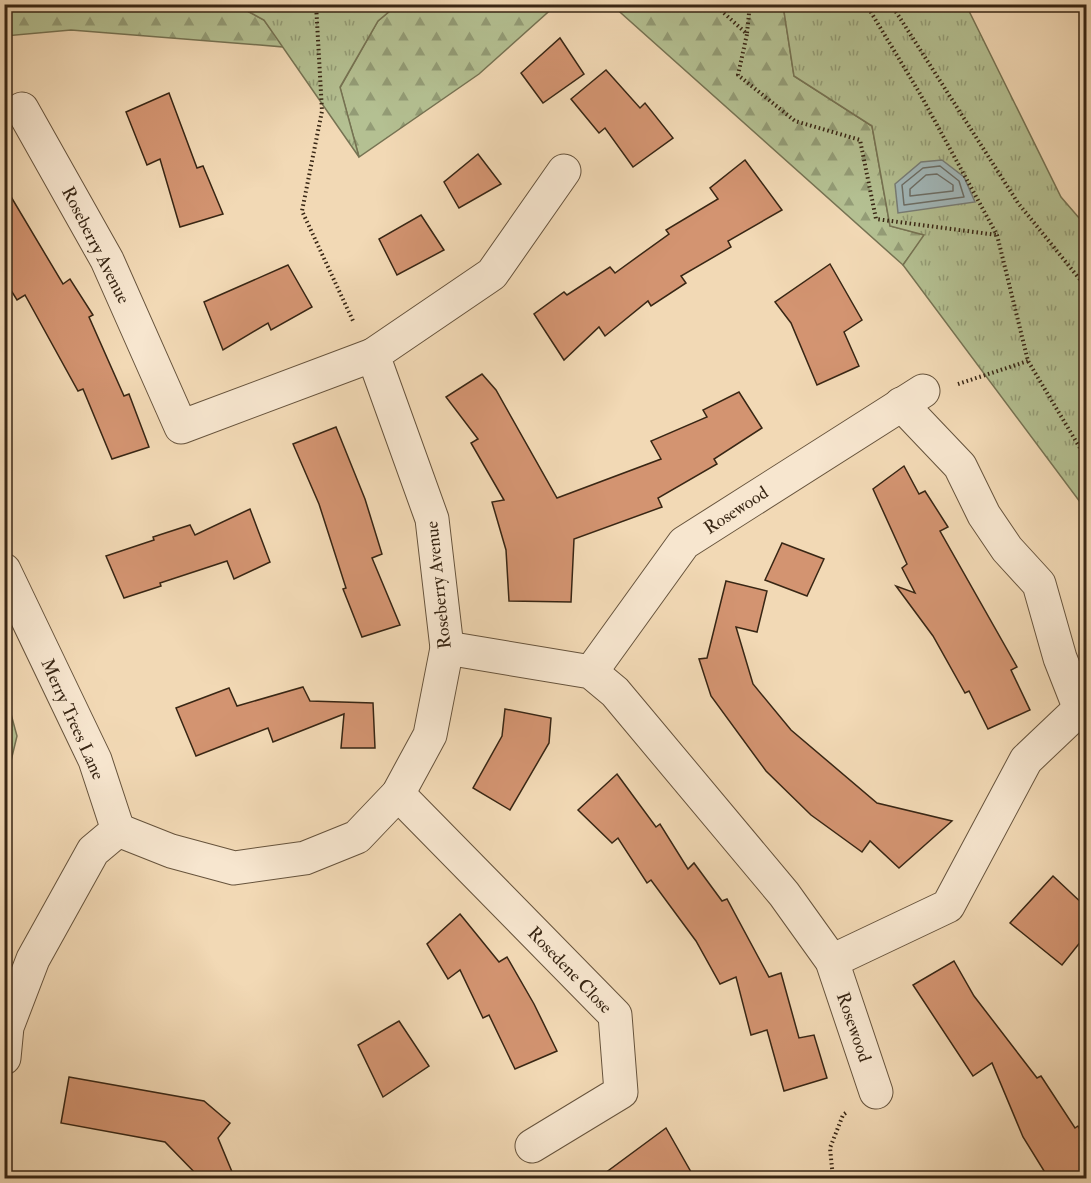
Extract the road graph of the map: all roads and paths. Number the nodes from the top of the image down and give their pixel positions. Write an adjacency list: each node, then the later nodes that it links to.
1 (316, 4): 11 (path)
2 (714, 4): 6 (path)
3 (750, 4): 6 (path)
4 (866, 4): 9 (path)
5 (891, 4): 10 (path)
6 (747, 34): 9 (path)
7 (22, 109): 11 (street, Roseberry Avenue)
8 (564, 171): 11 (street, Roseberry Avenue)
9 (997, 235): 12 (path)
10 (1086, 287)
11 (373, 355): 16 (street, Roseberry Avenue)
12 (1028, 362): 13 (path); 14 (path)
13 (912, 398): 17 (street, Rosewood); 18 (street)
14 (1086, 458)
15 (4, 570): 20 (street, Merry Trees Lane)
16 (447, 648): 17 (street); 19 (street, Roseberry Avenue)
17 (591, 672): 21 (street, Rosewood)
18 (1083, 706): 21 (street)
19 (398, 794): 20 (street, Roseberry Avenue); 24 (street, Rosedene Close)
20 (118, 830): 22 (street)
21 (832, 961): 23 (street, Rosewood)
22 (4, 1058)
23 (876, 1092): 25 (path)
24 (532, 1146)
25 (833, 1179)

